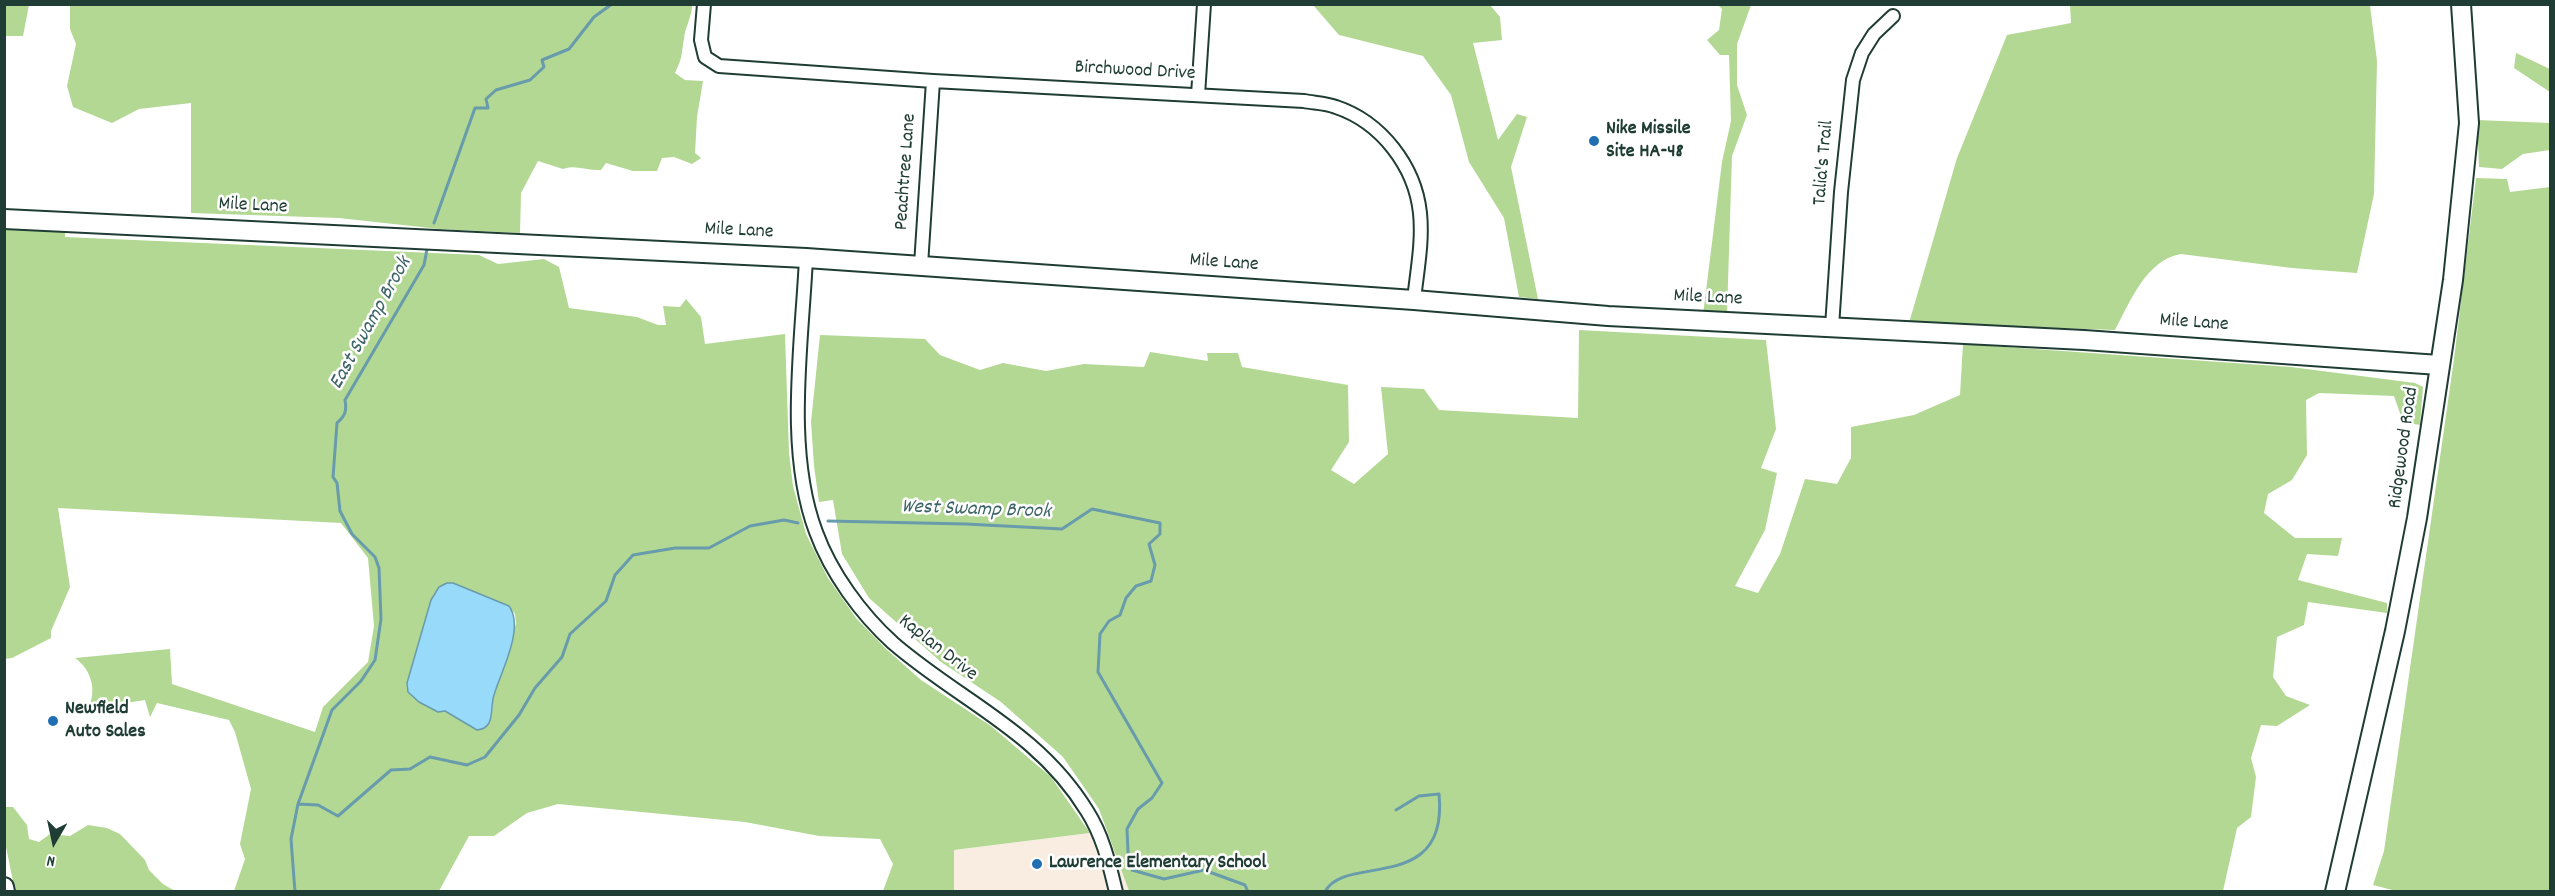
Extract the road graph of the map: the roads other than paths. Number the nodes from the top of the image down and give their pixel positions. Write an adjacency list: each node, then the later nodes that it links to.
1 (704, 4): 5 (street, Birchwood Drive)
2 (1204, 4): 6 (street)
3 (2461, 4): 12 (street, Ridgewood Road)
4 (1893, 16): 11 (street, Talia's Trail)
5 (933, 81): 6 (street, Birchwood Drive); 9 (street, Peachtree Lane)
6 (1198, 95): 10 (street, Birchwood Drive)
7 (4, 219): 8 (street, Mile Lane)
8 (806, 258): 9 (street, Mile Lane); 13 (street, Kaplan Drive)
9 (921, 265): 10 (street, Mile Lane)
10 (1414, 300): 11 (street, Mile Lane)
11 (1832, 327): 12 (street, Mile Lane)
12 (2439, 365): 14 (street, Ridgewood Road)
13 (1116, 891)
14 (2335, 891)

